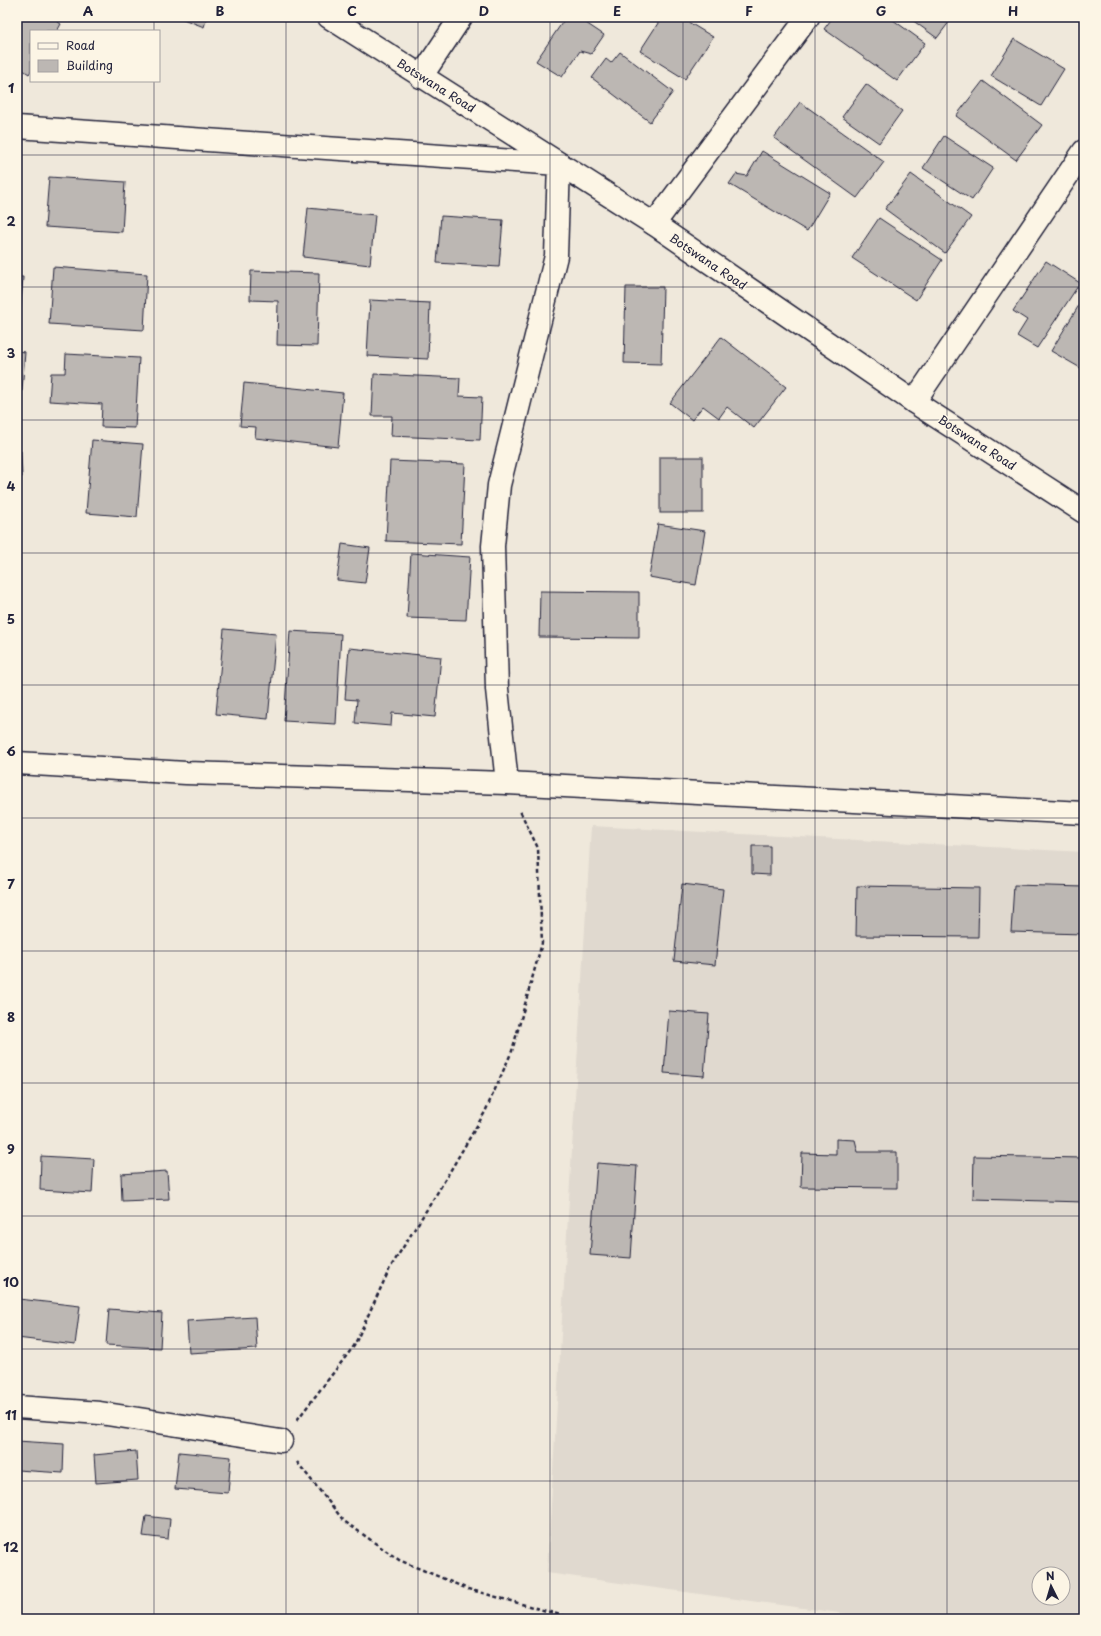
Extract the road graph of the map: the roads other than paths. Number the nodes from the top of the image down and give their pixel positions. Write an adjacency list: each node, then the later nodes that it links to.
1 (329, 17): 4 (street, Botswana Road)
2 (461, 17): 4 (street)
3 (808, 17): 8 (street)
4 (421, 77): 7 (street, Botswana Road)
5 (17, 127): 7 (street)
6 (1084, 151): 9 (street)
7 (559, 164): 8 (street, Botswana Road); 12 (street)
8 (654, 224): 9 (street, Botswana Road)
9 (914, 402): 10 (street, Botswana Road)
10 (1084, 512)
11 (17, 763): 12 (street)
12 (507, 783): 13 (street)
13 (1084, 813)
14 (17, 1407): 15 (street)
15 (281, 1441)

